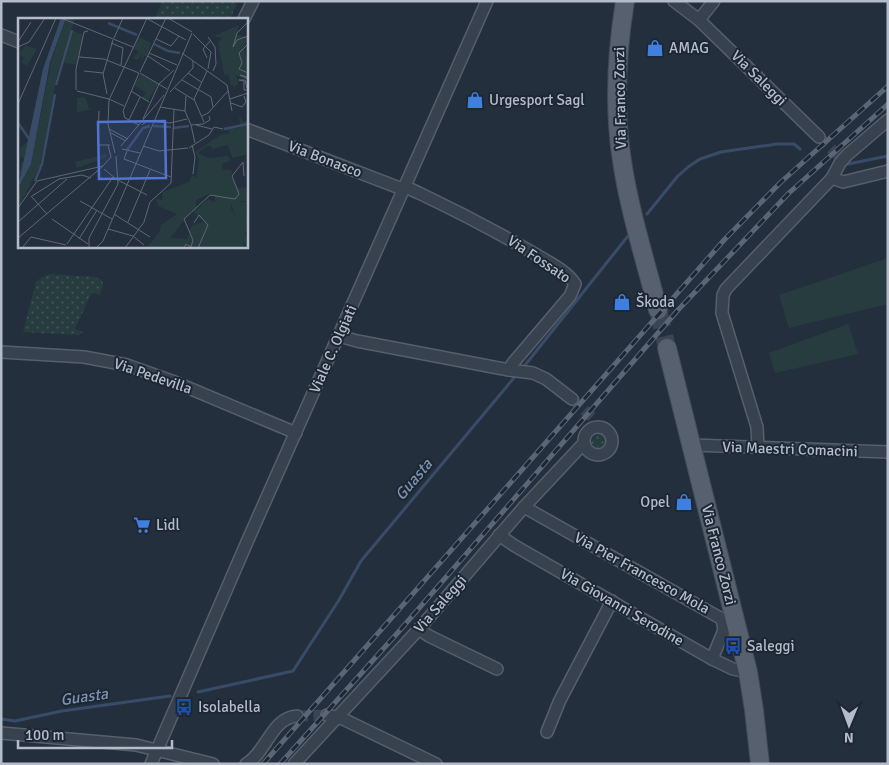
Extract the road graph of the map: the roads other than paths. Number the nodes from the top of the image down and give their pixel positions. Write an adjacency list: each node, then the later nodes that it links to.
1 (253, 1): 6 (street)
2 (488, 1): 15 (street, Viale C. Olgiati)
3 (625, 1): 16 (main road, Via Franco Zorzi)
4 (674, 1): 7 (street, Via Saleggi)
5 (714, 1): 7 (street)
6 (244, 18)
7 (699, 20): 12 (street, Via Saleggi)
8 (1, 35): 9 (street)
9 (18, 42)
10 (888, 120): 14 (street)
11 (248, 130): 15 (street, Via Bonasco)
12 (819, 137)
13 (888, 170): 14 (street)
14 (832, 178): 27 (street)
15 (404, 188): 17 (street, Viale C. Olgiati); 20 (street, Via Fossato)
16 (658, 310)
17 (339, 336): 20 (street); 24 (street, Viale C. Olgiati)
18 (667, 348): 26 (main road, Via Franco Zorzi)
19 (1, 352): 24 (street, Via Pedevilla)
20 (512, 370): 21 (street)
21 (572, 399)
22 (592, 417): 23 (street)
23 (599, 426): 25 (street, Via Saleggi); 25 (street)
24 (296, 433): 40 (street, Viale C. Olgiati)
25 (584, 443): 29 (street, Via Saleggi)
26 (692, 445): 27 (street, Via Maestri Comacini); 35 (main road, Via Franco Zorzi)
27 (758, 448): 28 (street, Via Maestri Comacini)
28 (888, 452)
29 (524, 507): 30 (street, Via Saleggi); 33 (street, Via Pier Francesco Mola)
30 (499, 536): 31 (street, Via Giovanni Serodine); 32 (street, Via Saleggi)
31 (612, 601): 33 (street, Via Giovanni Serodine); 38 (street)
32 (419, 629): 34 (street); 37 (street, Via Saleggi)
33 (712, 659): 35 (street, Via Giovanni Serodine)
34 (497, 669)
35 (748, 672): 46 (main road, Via Franco Zorzi)
36 (297, 716): 43 (street)
37 (332, 716): 44 (street, Via Saleggi); 45 (street)
38 (546, 732)
39 (1, 733): 40 (street)
40 (158, 749): 41 (street, Viale C. Olgiati); 42 (street)
41 (151, 764)
42 (213, 764)
43 (246, 764)
44 (294, 764)
45 (436, 764)
46 (760, 764)

